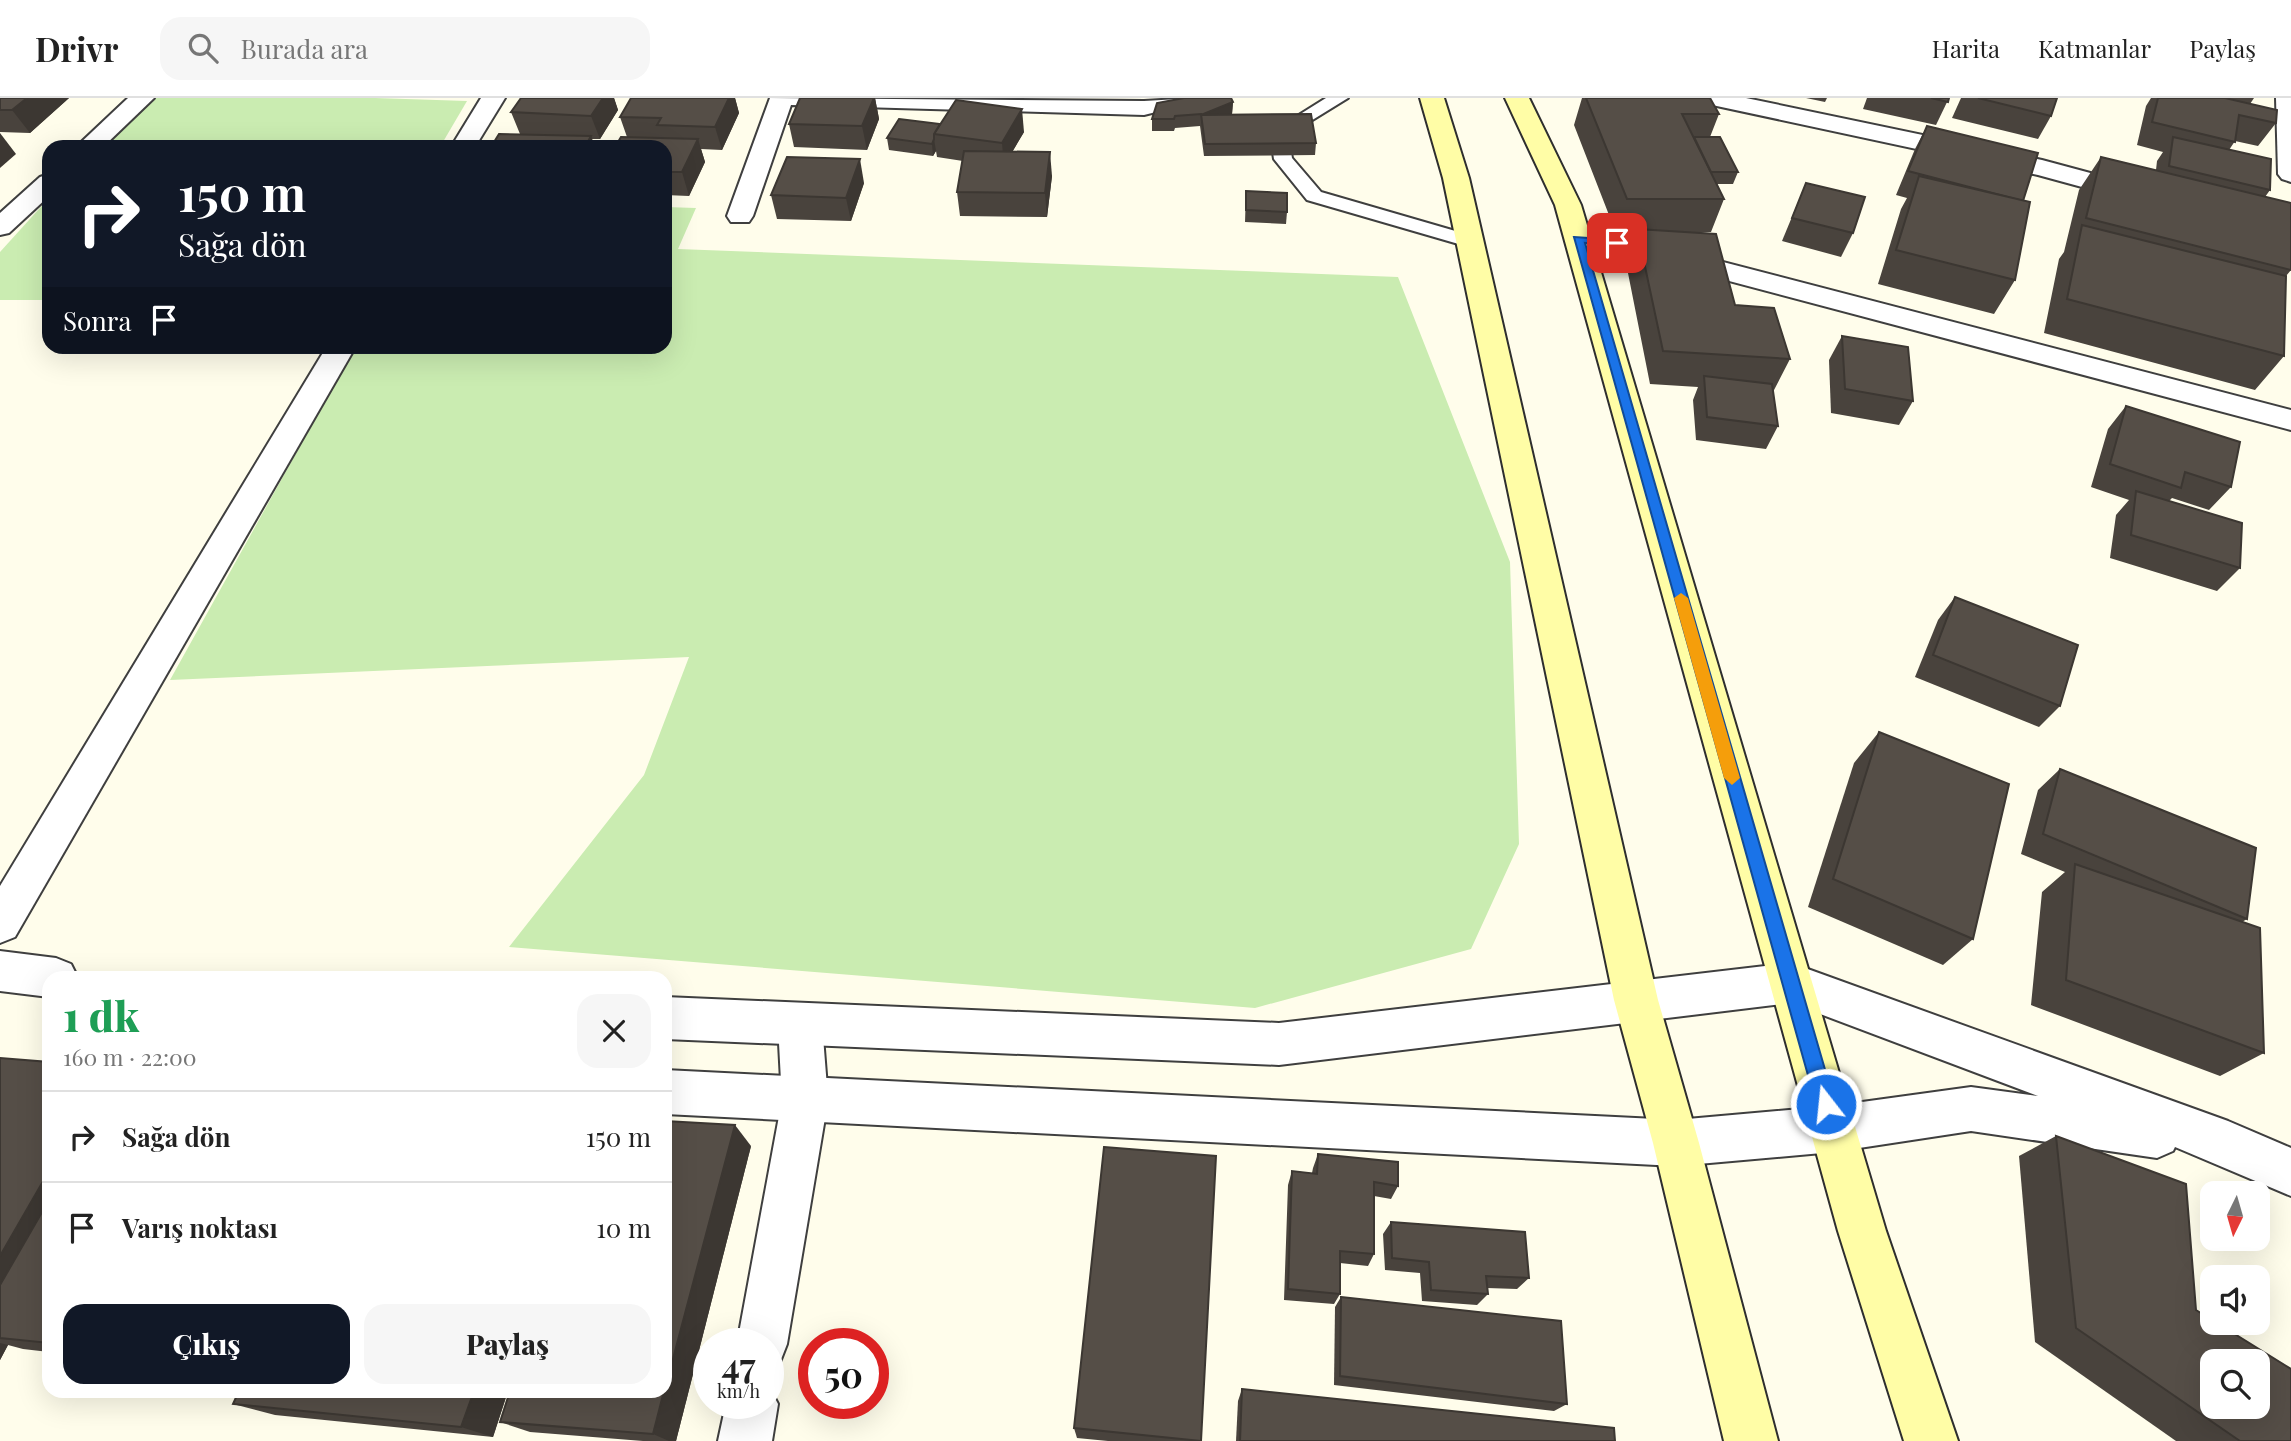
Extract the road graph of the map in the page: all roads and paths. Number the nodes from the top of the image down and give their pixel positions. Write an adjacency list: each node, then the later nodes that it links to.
1 (142, 98): 11 (street)
2 (493, 98): 12 (street)
3 (784, 98): 10 (street); 16 (street)
4 (1184, 98): 10 (street)
5 (1339, 98): 19 (lane)
6 (1432, 98): 19 (main road)
7 (1517, 98): 18 (main road)
8 (1712, 98): 15 (street)
9 (2288, 98): 13 (street)
10 (888, 99)
11 (96, 140)
12 (467, 140)
13 (2291, 174)
14 (42, 188): 17 (street)
15 (2160, 200)
16 (740, 216)
17 (0, 227)
18 (1578, 240): 21 (street); 25 (main road)
19 (1469, 241): 26 (main road)
20 (337, 354): 22 (street)
21 (2291, 420)
22 (0, 924)
23 (0, 971): 24 (street)
24 (42, 976)
25 (1791, 983): 26 (street); 31 (main road); 33 (street)
26 (1636, 1000): 28 (street); 32 (main road)
27 (672, 1018): 28 (street)
28 (800, 1024): 30 (street)
29 (672, 1092): 30 (street)
30 (805, 1100): 32 (street); 35 (street)
31 (1833, 1129): 32 (street); 33 (street); 39 (main road)
32 (1676, 1143): 38 (main road)
33 (2228, 1144): 34 (street)
34 (2291, 1172)
35 (765, 1328)
36 (749, 1419): 37 (street)
37 (745, 1441)
38 (1751, 1441)
39 (1931, 1441)

